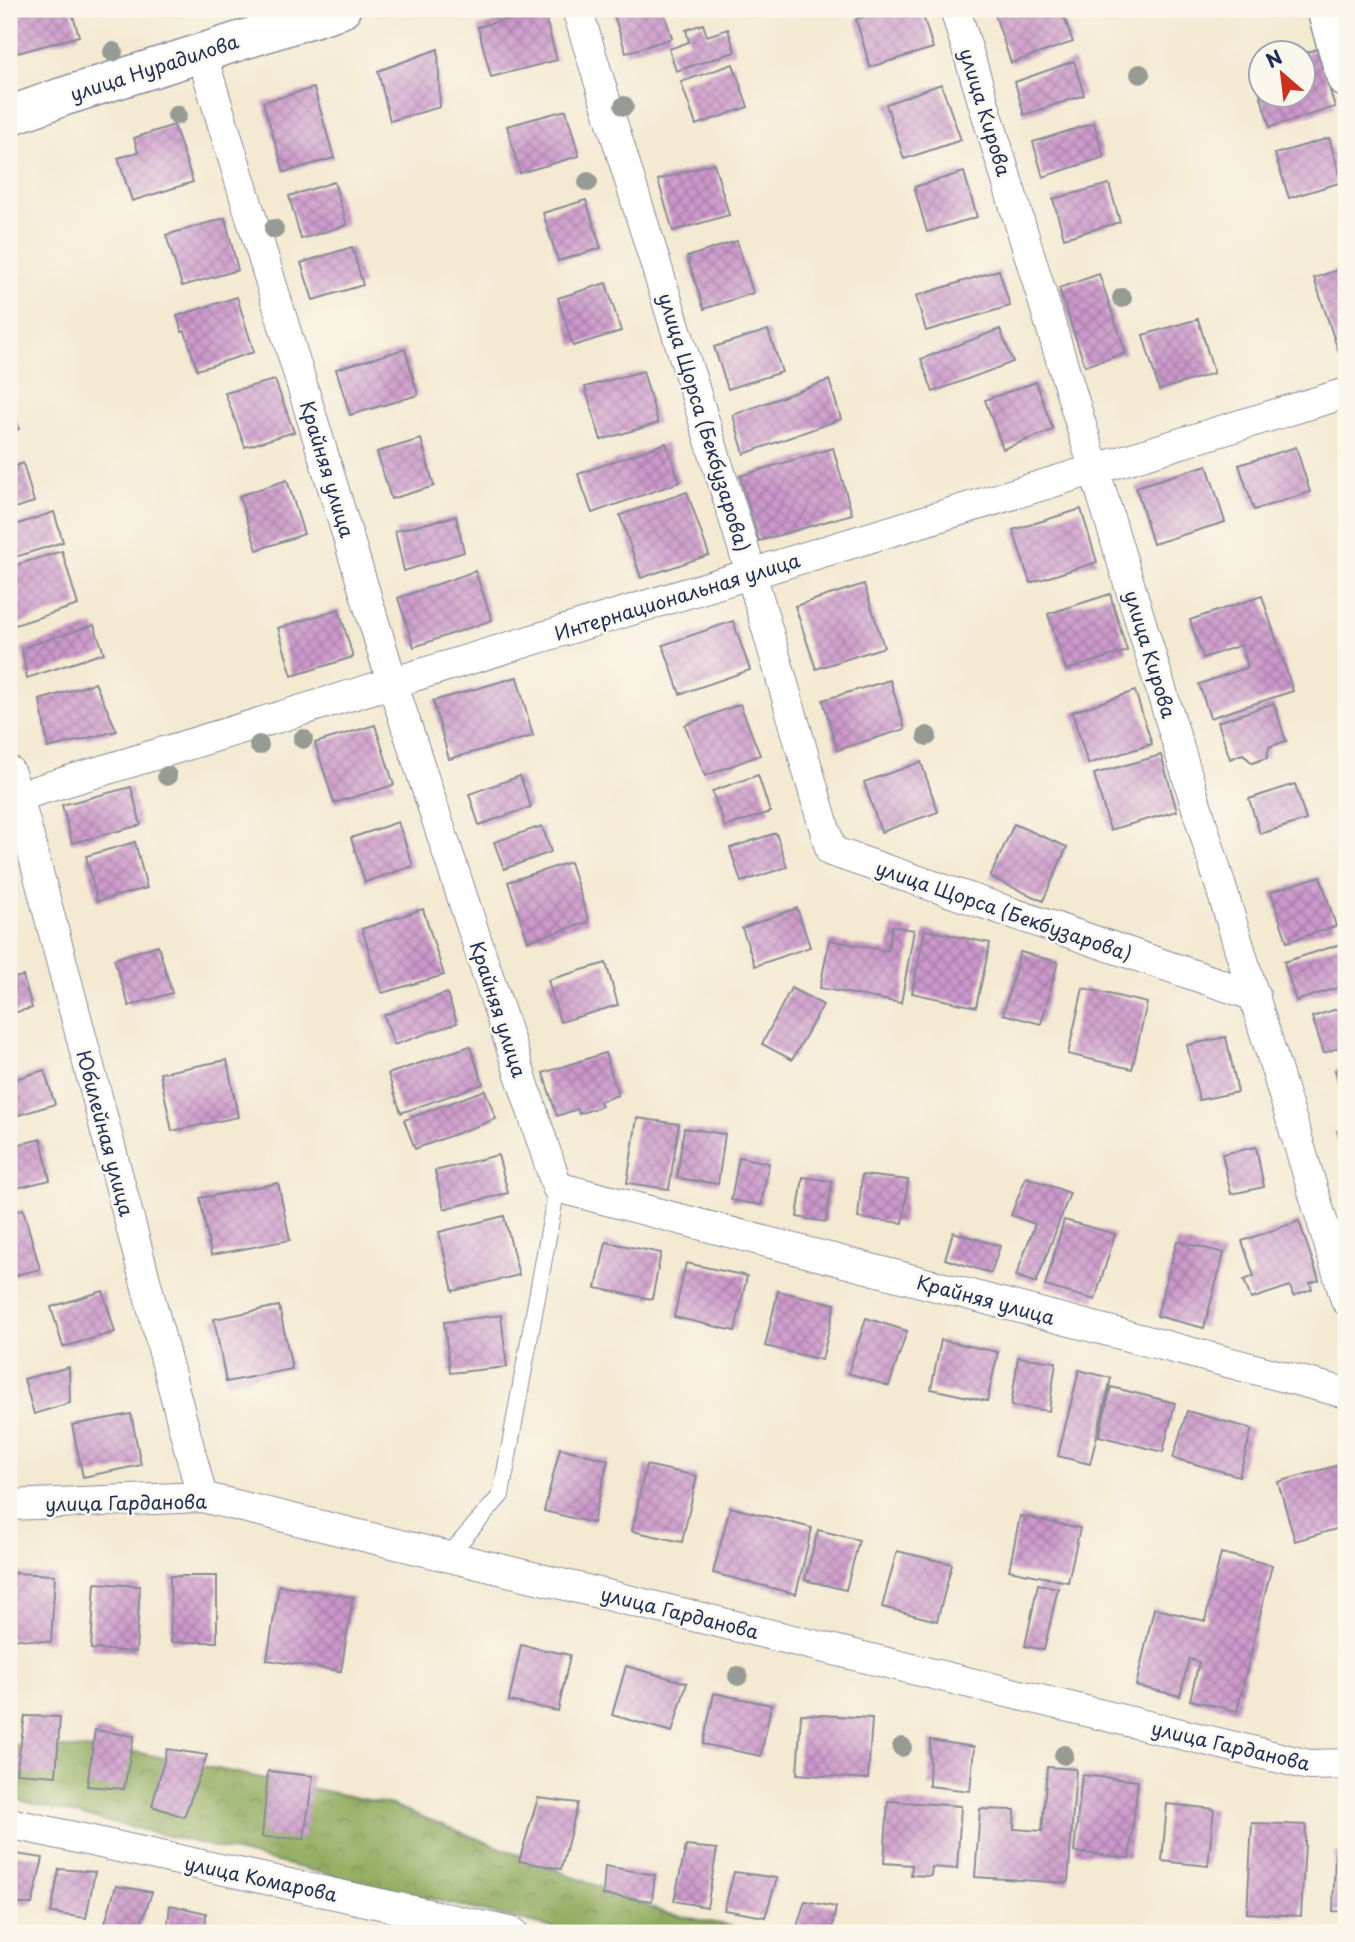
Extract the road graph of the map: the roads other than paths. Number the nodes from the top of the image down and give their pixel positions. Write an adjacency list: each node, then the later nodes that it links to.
1 (341, 9): 5 (street, улица Нурадилова)
2 (578, 9): 10 (street, улица Щорса (Бекбузарова))
3 (955, 9): 9 (street, улица Кирова)
4 (1325, 9): 6 (street)
5 (201, 52): 7 (street, улица Нурадилова); 11 (street, Крайняя улица)
6 (1346, 78)
7 (9, 116)
8 (1346, 393): 9 (street, Интернациональная улица)
9 (1094, 469): 10 (street, Интернациональная улица); 13 (street, улица Кирова)
10 (751, 573): 11 (street, Интернациональная улица); 13 (street, улица Щорса (Бекбузарова))
11 (393, 682): 12 (street, Интернациональная улица); 14 (street, Крайняя улица)
12 (12, 789): 17 (street, Юбилейная улица)
13 (1255, 996): 15 (street, улица Кирова)
14 (557, 1187): 16 (street, Крайняя улица); 19 (lane)
15 (1346, 1300)
16 (1346, 1393)
17 (202, 1497): 18 (street, улица Гарданова); 19 (street, улица Гарданова)
18 (9, 1505)
19 (448, 1556): 20 (street, улица Гарданова)
20 (1346, 1764)
21 (9, 1823): 22 (street, улица Комарова)
22 (513, 1933)

